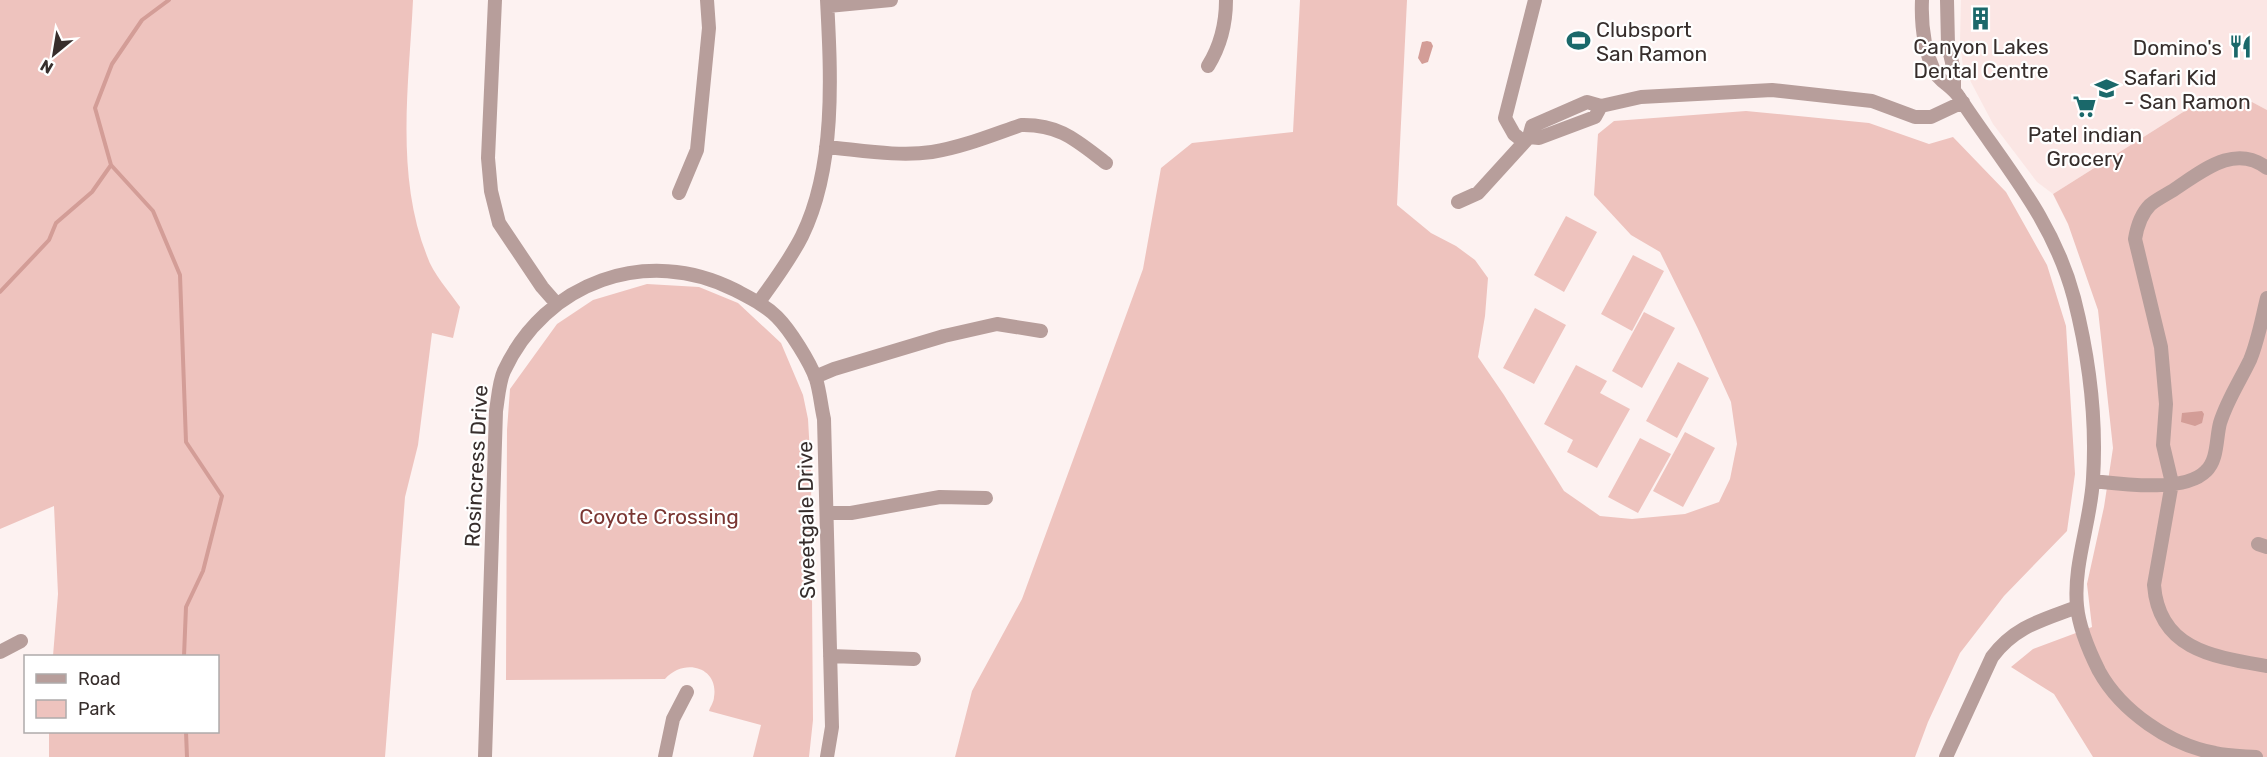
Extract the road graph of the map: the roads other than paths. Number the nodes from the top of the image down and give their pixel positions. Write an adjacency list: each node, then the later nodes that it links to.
1 (495, 0): 20 (street)
2 (707, 0): 16 (street)
3 (891, 0): 8 (street)
4 (1226, 0): 9 (street)
5 (1535, 0): 12 (street)
6 (1922, 0): 10 (street)
7 (1947, 0): 10 (street)
8 (827, 3): 13 (street)
9 (1208, 66)
10 (1954, 88): 11 (street)
11 (1963, 102): 12 (street); 23 (street)
12 (1526, 139): 17 (street)
13 (825, 147): 14 (street); 19 (street)
14 (1106, 163)
15 (2267, 168): 24 (street)
16 (680, 193)
17 (1458, 202)
18 (2267, 298): 24 (street)
19 (759, 302): 20 (street, Rosincress Drive); 22 (street, Sweetgale Drive)
20 (556, 303): 34 (street, Rosincress Drive)
21 (1041, 331): 22 (street)
22 (815, 377): 26 (street, Sweetgale Drive)
23 (2093, 481): 24 (street); 27 (street)
24 (2172, 483): 32 (street)
25 (986, 498): 26 (street)
26 (827, 513): 30 (street, Sweetgale Drive)
27 (2077, 607): 37 (street); 38 (street)
28 (21, 641): 29 (street)
29 (0, 652)
30 (830, 656): 31 (street); 36 (street, Sweetgale Drive)
31 (914, 658)
32 (2267, 666)
33 (687, 692): 35 (street)
34 (485, 757)
35 (665, 757)
36 (827, 757)
37 (1946, 757)
38 (2256, 757)

